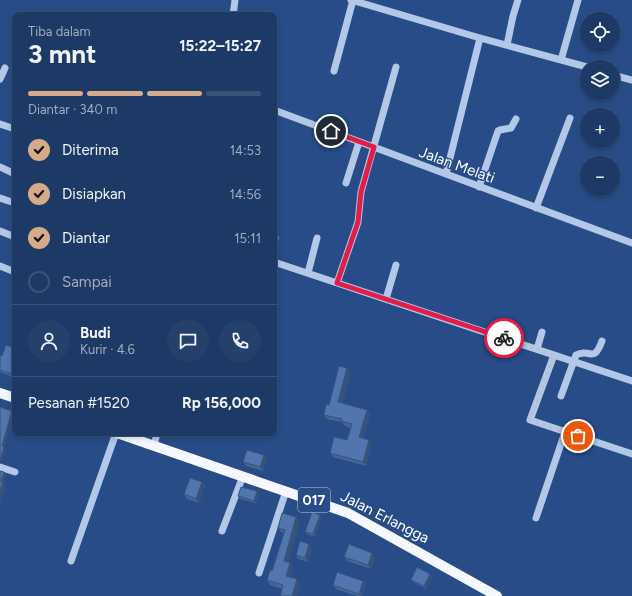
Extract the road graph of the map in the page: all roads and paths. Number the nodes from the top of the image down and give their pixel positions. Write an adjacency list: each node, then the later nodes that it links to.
1 (235, 0): 5 (street)
2 (352, 0): 6 (street); 12 (street)
3 (518, 0): 7 (street)
4 (578, 0): 8 (street)
5 (233, 12)
6 (480, 38): 7 (street); 25 (street)
7 (507, 45): 8 (street)
8 (561, 60): 9 (street)
9 (580, 65)
10 (396, 67): 22 (street)
11 (5, 68): 14 (street)
12 (334, 71)
13 (620, 77): 15 (street)
14 (0, 79)
15 (632, 80)
16 (277, 111): 21 (street, Jalan Melati)
17 (570, 118): 30 (street)
18 (516, 119): 27 (street)
19 (0, 124): 20 (street)
20 (12, 129)
21 (359, 142): 22 (street, Jalan Melati); 26 (street)
22 (374, 147): 25 (street, Jalan Melati); 40 (street)
23 (0, 167): 24 (street)
24 (12, 173)
25 (446, 174): 27 (street, Jalan Melati)
26 (346, 183)
27 (480, 187): 30 (street, Jalan Melati)
28 (0, 198): 29 (street)
29 (12, 202)
30 (536, 208): 34 (street, Jalan Melati)
31 (0, 231): 32 (street)
32 (12, 236)
33 (317, 238): 39 (street)
34 (632, 243)
35 (277, 263): 39 (street)
36 (396, 265): 41 (street)
37 (0, 266): 38 (street)
38 (12, 271)
39 (308, 273): 40 (street)
40 (337, 283): 41 (street)
41 (386, 299): 44 (street)
42 (542, 332): 44 (street)
43 (602, 341): 46 (street)
44 (537, 349): 45 (street)
45 (554, 355): 46 (street); 51 (street)
46 (574, 361): 47 (street); 49 (street)
47 (632, 380)
48 (0, 393): 50 (main road)
49 (561, 396)
50 (12, 397)
51 (565, 432): 56 (street); 61 (street)
52 (116, 436): 63 (street)
53 (126, 436): 55 (main road, Jalan Erlangga / 017)
54 (156, 436): 55 (street)
55 (154, 446): 59 (main road, Jalan Erlangga / 017)
56 (632, 454)
57 (0, 467): 58 (street)
58 (15, 472)
59 (242, 476): 60 (main road, Jalan Erlangga / 017); 62 (street)
60 (286, 491): 64 (street); 65 (main road, Jalan Erlangga / 017)
61 (536, 518)
62 (222, 531)
63 (71, 561)
64 (259, 573)
65 (497, 596)

